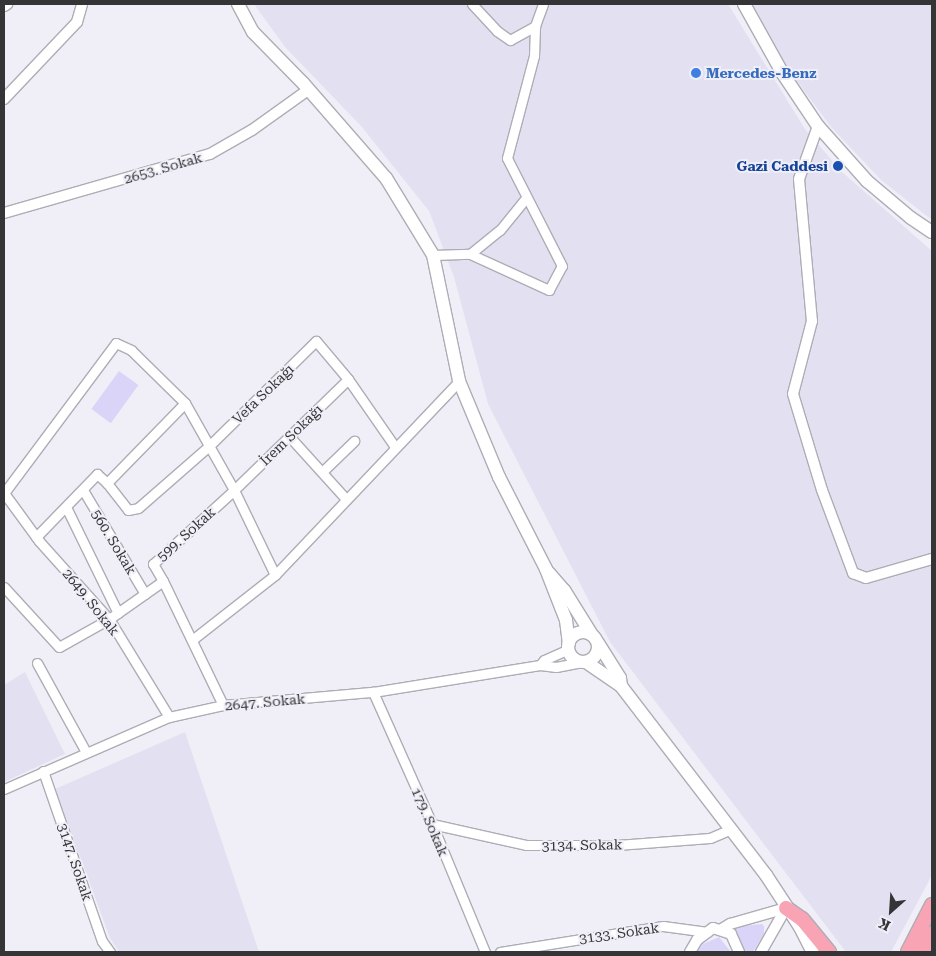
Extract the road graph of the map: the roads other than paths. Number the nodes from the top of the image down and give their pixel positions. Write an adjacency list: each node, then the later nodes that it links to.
1 (82, 4): 8 (street)
2 (238, 4): 7 (main road)
3 (472, 4): 6 (street)
4 (744, 4): 9 (main road)
5 (540, 5): 6 (street)
6 (535, 26): 10 (street)
7 (308, 90): 11 (street, 2653. Sokak); 14 (main road)
8 (4, 99)
9 (818, 126): 12 (main road); 31 (street)
10 (526, 198): 13 (street); 13 (street)
11 (4, 214)
12 (932, 232)
13 (470, 254): 14 (street)
14 (433, 255): 16 (main road)
15 (348, 380): 18 (street, İrem Sokağı); 20 (street, Vefa Sokağı); 21 (street)
16 (459, 380): 21 (street); 32 (main road)
17 (185, 403): 20 (street); 23 (street); 26 (street)
18 (289, 436): 22 (street); 25 (street, İrem Sokağı)
19 (354, 441): 22 (street)
20 (209, 446): 23 (street, Vefa Sokağı); 25 (street)
21 (395, 447): 27 (street)
22 (322, 472): 27 (street)
23 (107, 483): 24 (street)
24 (83, 490): 29 (street); 36 (street, 560. Sokak)
25 (234, 490): 33 (street); 34 (street, 599. Sokak)
26 (4, 493): 28 (street, 2649. Sokak)
27 (346, 499): 33 (street)
28 (7, 505): 30 (street, 2649. Sokak)
29 (66, 507): 30 (street); 37 (street)
30 (36, 537): 38 (street, 2649. Sokak)
31 (932, 559)
32 (546, 569): 39 (main road); 41 (main road)
33 (275, 575): 40 (street)
34 (163, 581): 36 (street); 40 (street)
35 (4, 587): 38 (street)
36 (145, 594): 37 (street)
37 (118, 613): 38 (street)
38 (109, 620): 48 (street, 2649. Sokak)
39 (595, 639): 41 (main road); 42 (main road); 45 (main road)
40 (192, 640): 47 (street)
41 (569, 646): 42 (main road); 44 (street)
42 (583, 662): 44 (street, 2647. Sokak); 45 (main road)
43 (37, 663): 49 (street)
44 (540, 666): 46 (street, 2647. Sokak)
45 (621, 686): 53 (main road)
46 (373, 692): 47 (street, 2647. Sokak); 52 (street, 179. Sokak)
47 (224, 705): 48 (street, 2647. Sokak)
48 (169, 717): 49 (street, 2647. Sokak)
49 (86, 752): 50 (street, 2647. Sokak)
50 (43, 771): 51 (street, 2647. Sokak); 59 (street, 3147. Sokak)
51 (4, 789)
52 (432, 824): 53 (street, 3134. Sokak); 60 (street, 179. Sokak)
53 (731, 829): 55 (main road)
54 (932, 905): 68 (main road)
55 (786, 908): 56 (street); 64 (street); 65 (main road); 66 (main road); 67 (main road)
56 (720, 930): 57 (street); 63 (street)
57 (708, 932): 61 (street, 3133. Sokak); 62 (street)
58 (932, 933): 69 (main road)
59 (110, 952)
60 (485, 952)
61 (500, 952)
62 (690, 952)
63 (739, 952)
64 (761, 952)
65 (803, 952)
66 (813, 952)
67 (828, 952)
68 (908, 952)
69 (922, 952)

